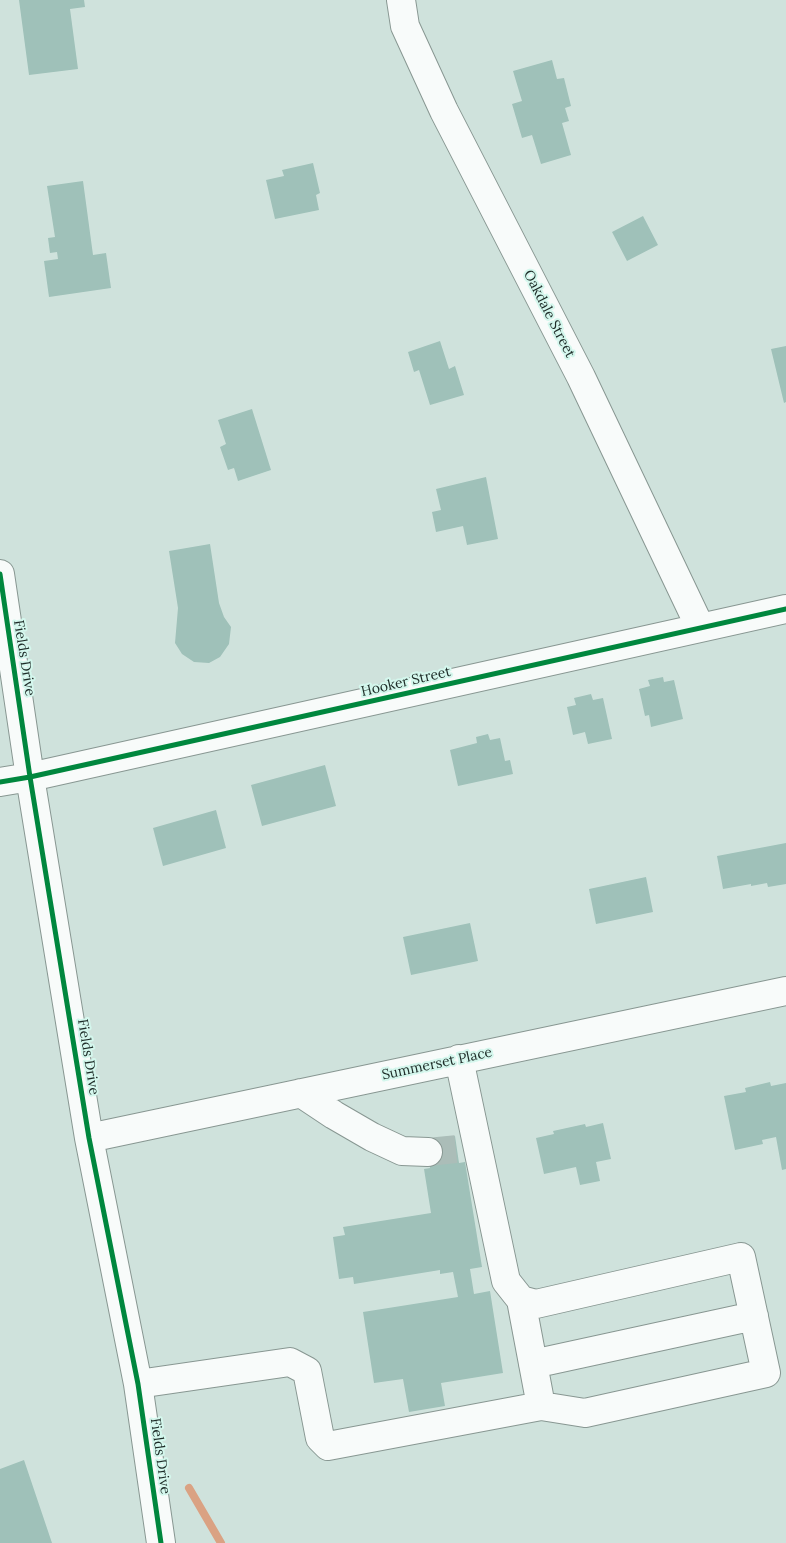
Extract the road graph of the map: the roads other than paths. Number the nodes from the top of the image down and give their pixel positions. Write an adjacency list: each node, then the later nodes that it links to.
1 (401, 0): 4 (street, Oakdale Street)
2 (0, 574): 5 (street, Fields Drive)
3 (786, 609): 4 (street, Hooker Street)
4 (700, 627): 5 (street, Hooker Street)
5 (30, 777): 6 (street, Hooker Street); 10 (street, Fields Drive)
6 (0, 782)
7 (786, 991): 8 (street, Summerset Place)
8 (459, 1059): 9 (street, Summerset Place); 12 (street)
9 (301, 1093): 10 (street, Summerset Place); 11 (street)
10 (89, 1138): 15 (street, Fields Drive)
11 (428, 1152)
12 (521, 1300): 13 (street); 14 (street)
13 (754, 1316): 14 (street); 16 (street)
14 (532, 1364): 16 (street)
15 (138, 1384): 16 (street); 17 (street, Fields Drive)
16 (541, 1406)
17 (161, 1543)

